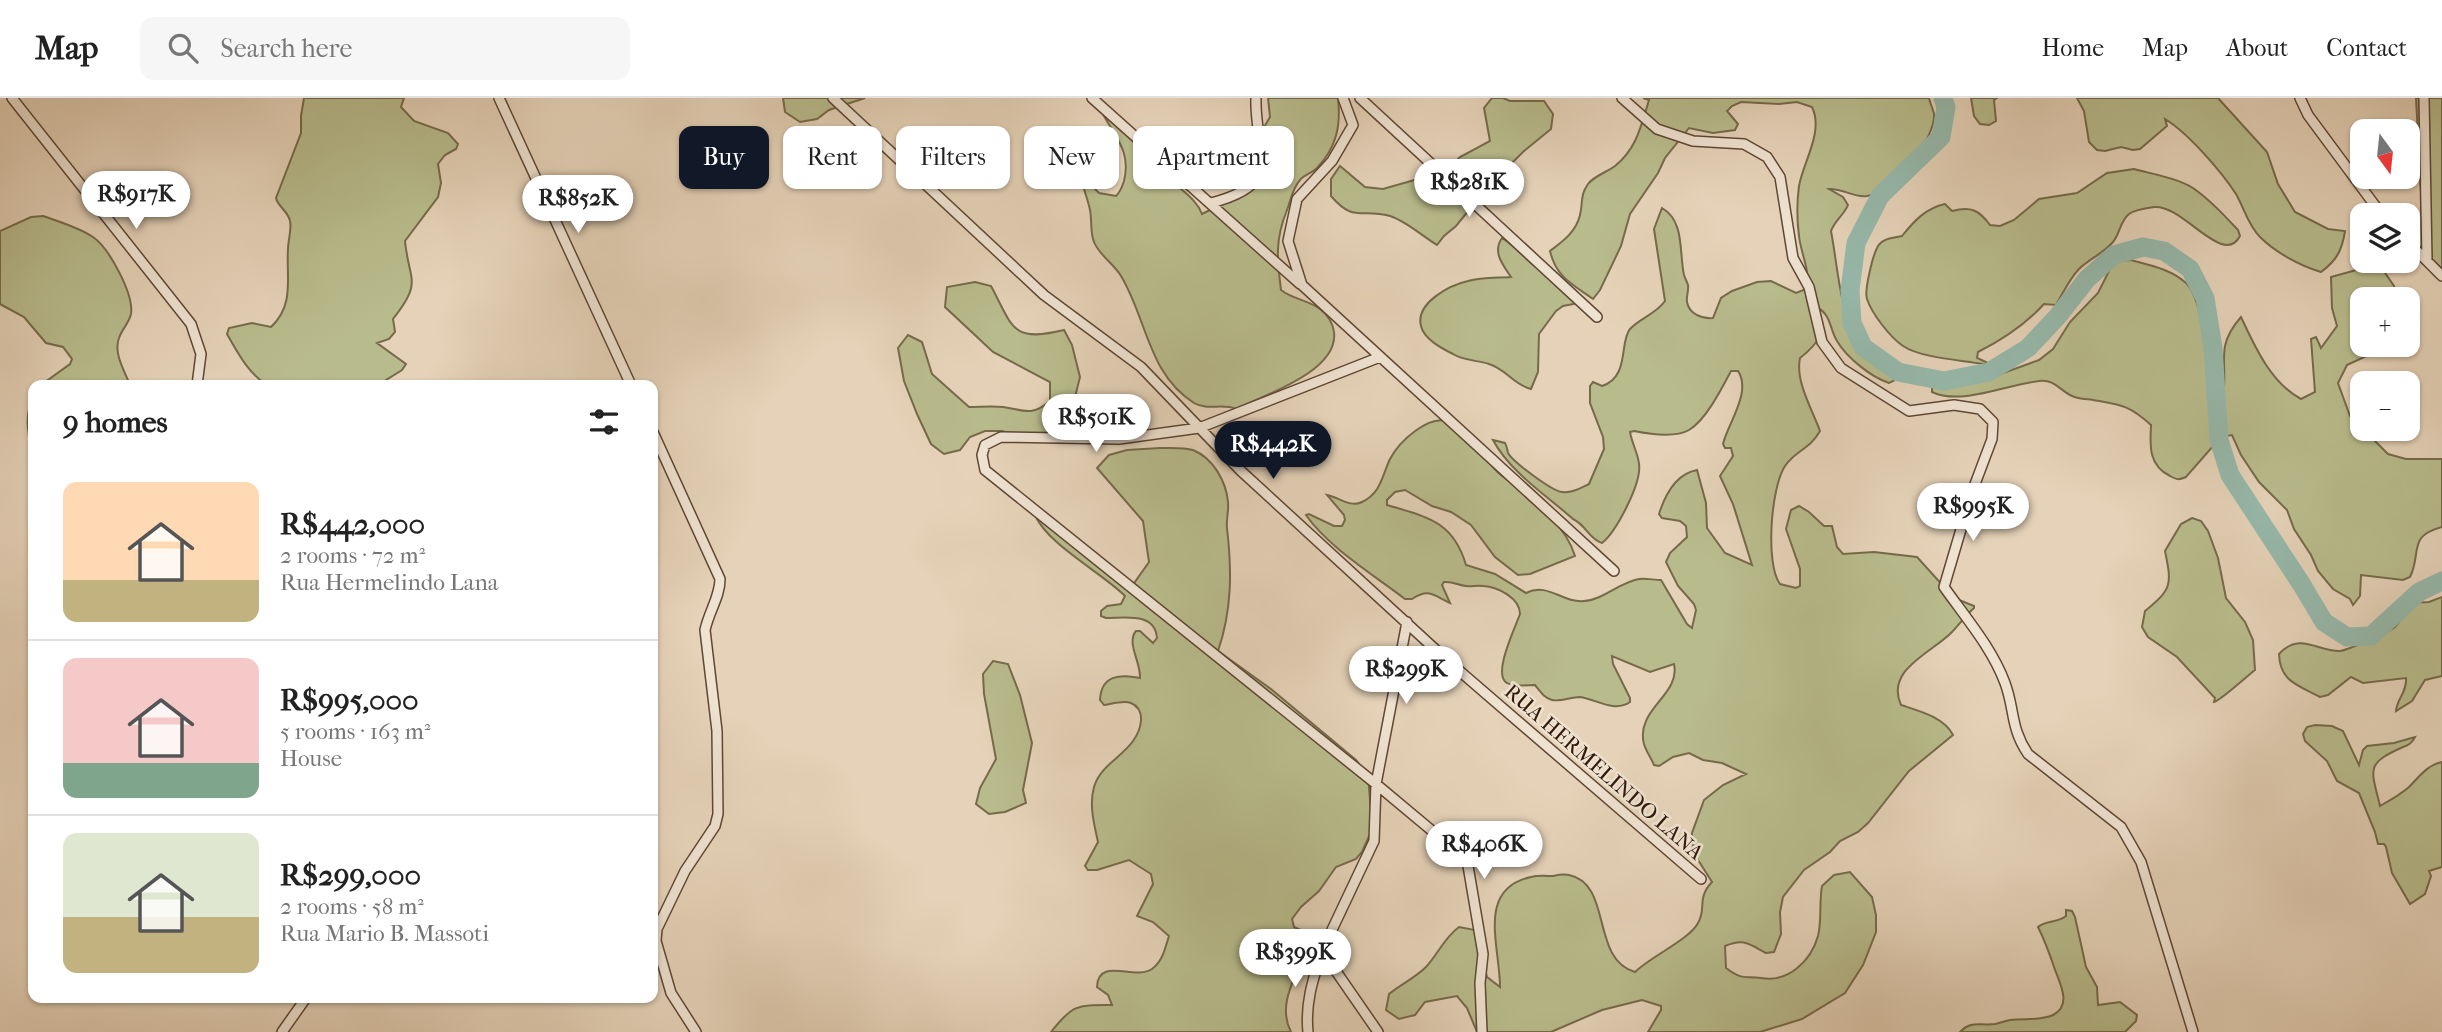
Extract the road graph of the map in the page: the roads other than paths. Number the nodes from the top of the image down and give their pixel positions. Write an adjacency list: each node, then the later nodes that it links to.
1 (12, 98): 19 (street)
2 (499, 98): 20 (street)
3 (833, 98): 21 (street, RUA HERMELINDO LANA)
4 (1092, 98): 11 (street)
5 (1256, 98): 11 (street)
6 (1343, 98): 16 (street)
7 (1360, 98): 17 (street)
8 (1622, 98): 36 (street)
9 (2300, 98): 12 (street)
10 (2424, 98): 14 (street)
11 (1211, 203): 16 (street)
12 (2373, 203)
13 (2420, 254): 14 (street)
14 (2427, 261): 15 (street)
15 (2442, 276)
16 (1302, 285): 18 (street)
17 (1597, 317)
18 (1380, 357): 21 (street); 23 (street)
19 (198, 380)
20 (629, 380)
21 (1199, 428): 24 (street, RUA HERMELINDO LANA); 25 (street)
22 (658, 443): 27 (street)
23 (1614, 571)
24 (1407, 622): 25 (street); 26 (street, RUA HERMELINDO LANA)
25 (1376, 784): 29 (street); 35 (street)
26 (1701, 878)
27 (658, 927)
28 (658, 948): 32 (street)
29 (1322, 951): 33 (street); 34 (street)
30 (302, 1003): 31 (street)
31 (282, 1032)
32 (696, 1032)
33 (1308, 1032)
34 (1378, 1032)
35 (1482, 1032)
36 (2193, 1032)

